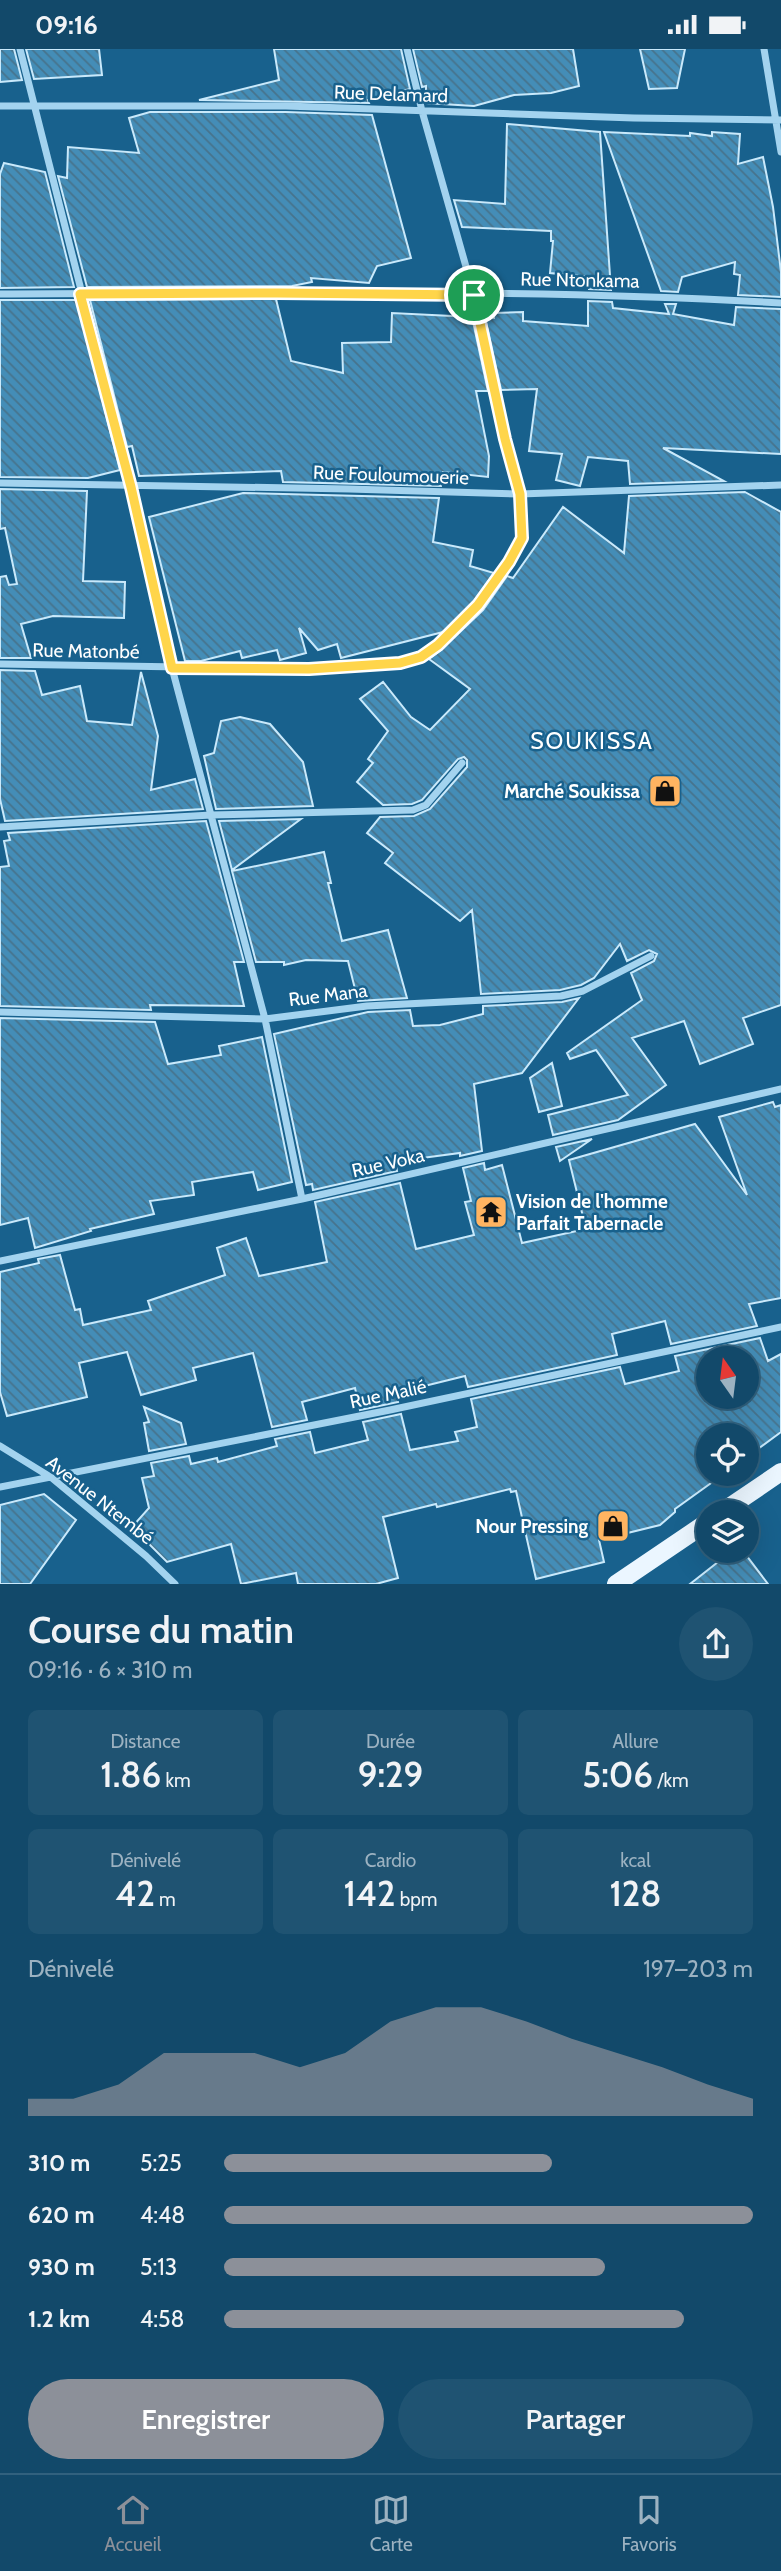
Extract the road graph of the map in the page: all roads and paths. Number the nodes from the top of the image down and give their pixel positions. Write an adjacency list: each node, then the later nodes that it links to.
1 (20, 49): 5 (street)
2 (407, 49): 6 (street)
3 (764, 49): 7 (street)
4 (0, 106): 5 (street, Rue Delamard)
5 (34, 107): 6 (street, Rue Delamard); 10 (street)
6 (422, 111): 7 (street, Rue Delamard); 11 (street)
7 (778, 120): 8 (street)
8 (781, 152)
9 (0, 294): 10 (street, Rue Ntonkama)
10 (80, 294): 11 (street, Rue Ntonkama); 15 (street)
11 (474, 295): 12 (street, Rue Ntonkama); 16 (street)
12 (781, 303)
13 (0, 483): 15 (street, Rue Fouloumouerie)
14 (781, 485): 16 (street, Rue Fouloumouerie)
15 (131, 487): 16 (street, Rue Fouloumouerie); 18 (street)
16 (520, 494): 18 (street, Rue Matonbé)
17 (0, 664): 18 (street, Rue Matonbé)
18 (172, 668): 20 (street)
19 (462, 763): 20 (street)
20 (211, 815): 21 (street); 24 (street)
21 (0, 827)
22 (651, 956): 24 (street, Rue Mana)
23 (0, 1012): 24 (street, Rue Mana)
24 (265, 1019): 26 (street)
25 (781, 1089): 26 (street, Rue Voka)
26 (302, 1199): 27 (street, Rue Voka)
27 (0, 1261)
28 (781, 1327): 31 (street, Rue Malié)
29 (0, 1446): 31 (street, Avenue Ntembé)
30 (781, 1472): 33 (main road)
31 (52, 1478): 32 (street, Rue Malié); 35 (street, Avenue Ntembé)
32 (0, 1487)
33 (740, 1500)
34 (696, 1530): 36 (main road)
35 (175, 1584)
36 (616, 1584)

